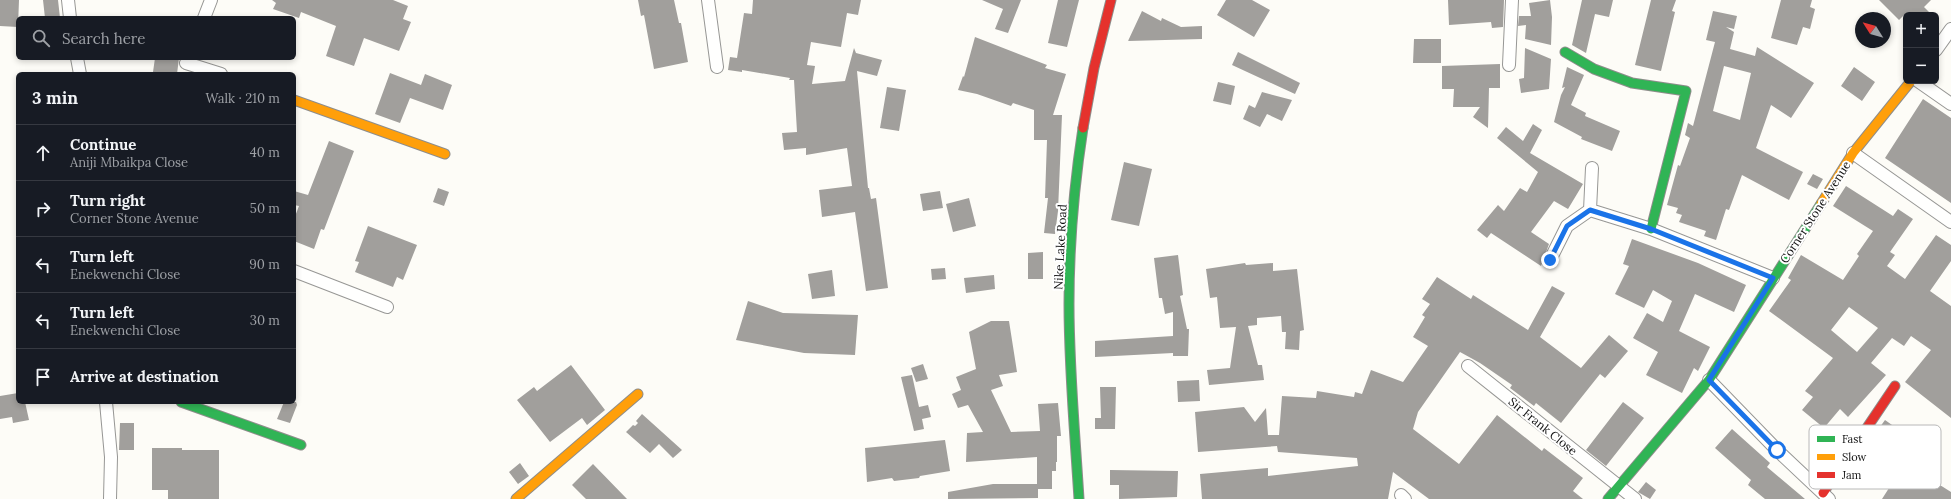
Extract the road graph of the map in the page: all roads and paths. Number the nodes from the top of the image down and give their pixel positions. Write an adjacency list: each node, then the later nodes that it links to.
1 (68, 0): 6 (street)
2 (211, 0): 7 (street)
3 (708, 0): 14 (street)
4 (1111, 0): 45 (street, Nike Lake Road)
5 (1512, 0): 13 (street)
6 (70, 16)
7 (205, 16)
8 (1951, 29): 9 (street)
9 (1937, 48)
10 (1565, 52): 26 (street)
11 (77, 60): 15 (street)
12 (186, 65): 16 (street)
13 (1510, 65)
14 (717, 67)
15 (80, 72)
16 (213, 72)
17 (1909, 84): 21 (street, Corner Stone Avenue)
18 (1922, 84): 20 (street)
19 (296, 101): 22 (street)
20 (1951, 104)
21 (1853, 153): 25 (street); 29 (street, Corner Stone Avenue)
22 (445, 154)
23 (1592, 168): 24 (street)
24 (1590, 210): 26 (street); 27 (street)
25 (1951, 222)
26 (1651, 229): 29 (street)
27 (1550, 260)
28 (296, 271): 30 (street)
29 (1773, 278): 32 (street, Corner Stone Avenue)
30 (387, 308)
31 (1468, 366): 40 (street, Sir Frank Close)
32 (1709, 380): 39 (street); 40 (street, Corner Stone Avenue)
33 (1895, 386): 37 (street)
34 (638, 394): 44 (street)
35 (106, 404): 43 (street)
36 (187, 404): 38 (street)
37 (1871, 425)
38 (301, 445)
39 (1809, 480)
40 (1618, 486): 46 (street, Corner Stone Avenue); 47 (street, Sir Frank Close)
41 (1819, 489): 42 (street)
42 (1826, 496)
43 (110, 499)
44 (516, 499)
45 (1079, 499)
46 (1608, 499)
47 (1636, 499)

